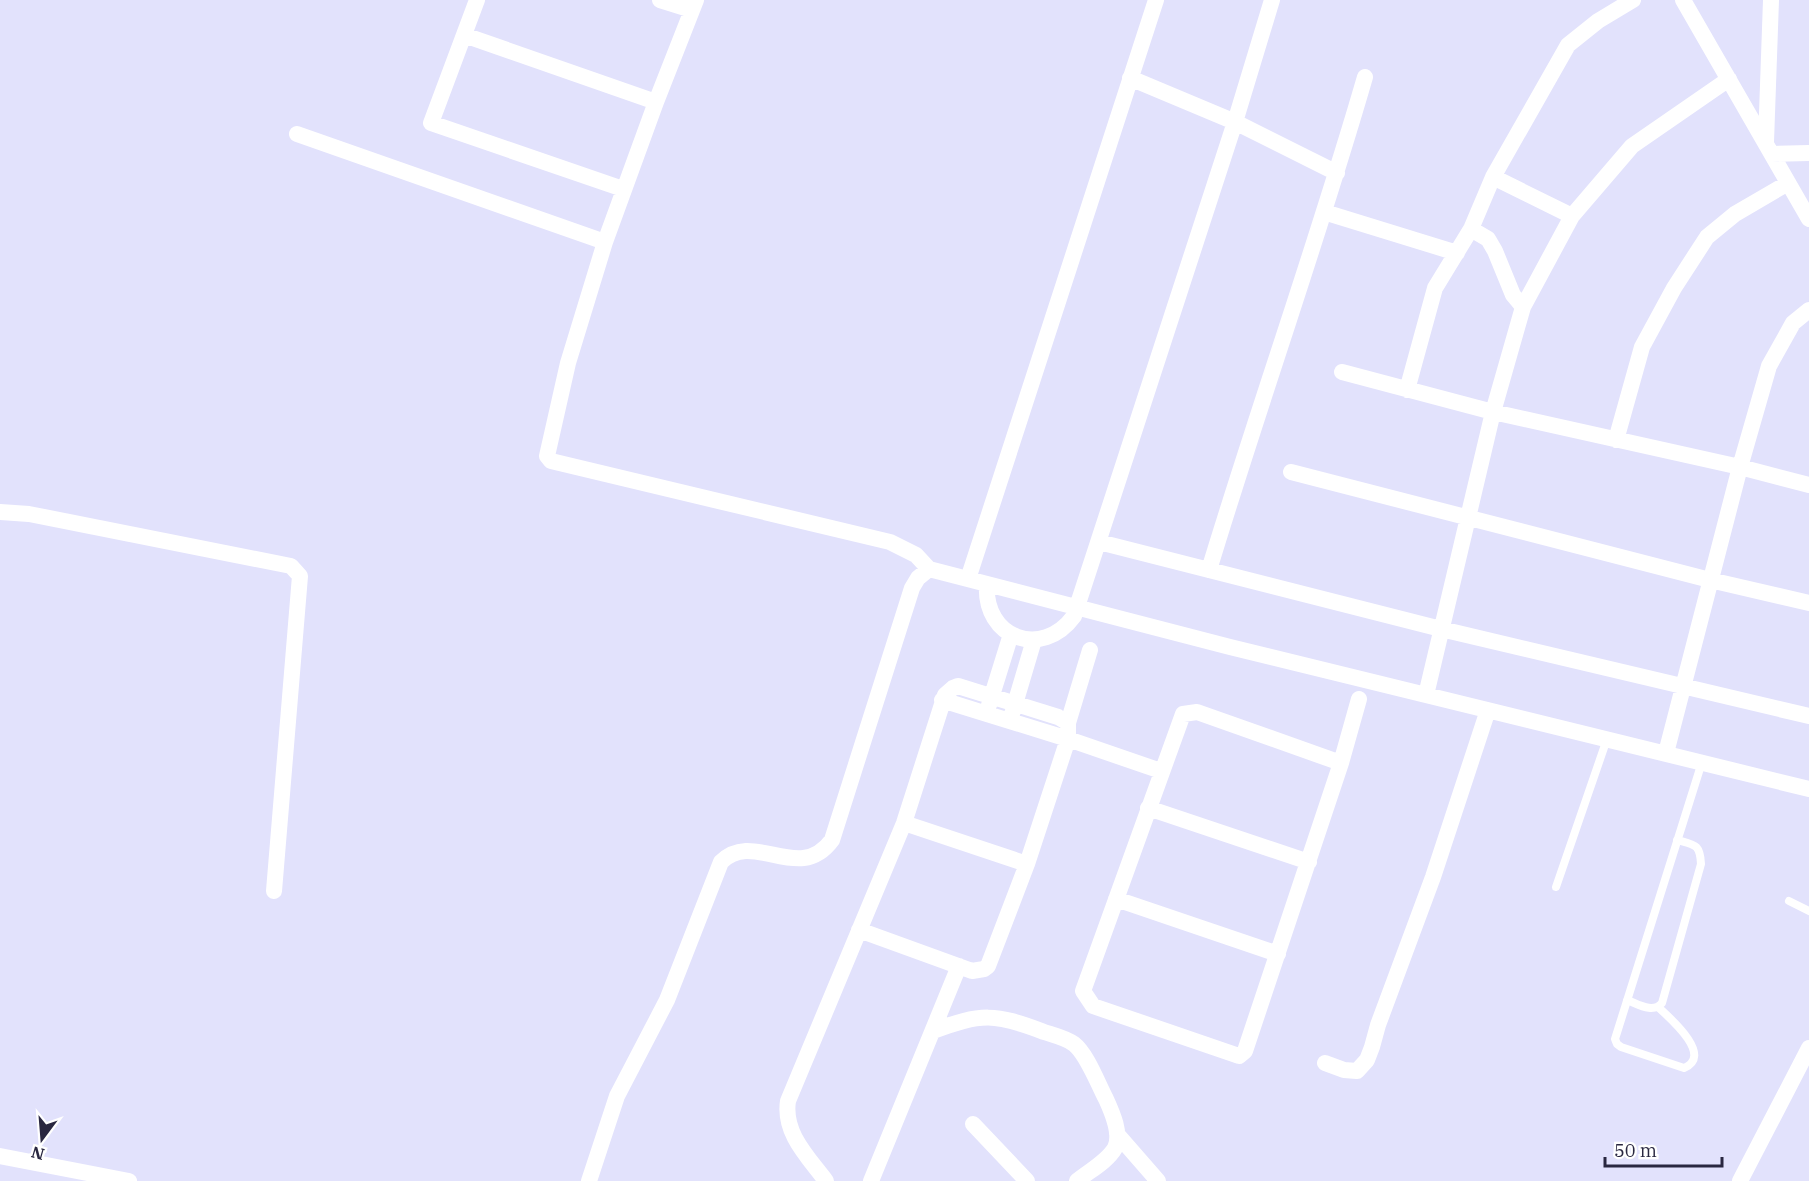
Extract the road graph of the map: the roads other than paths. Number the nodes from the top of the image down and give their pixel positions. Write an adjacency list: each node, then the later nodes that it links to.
1 (477, 0): 9 (street)
2 (660, 0): 8 (street)
3 (1156, 0): 11 (street)
4 (1272, 0): 14 (street)
5 (1633, 0): 19 (street)
6 (1683, 0): 12 (street)
7 (1771, 0): 16 (street)
8 (694, 5): 13 (street)
9 (464, 35): 13 (street); 21 (street)
10 (1365, 77): 18 (street)
11 (1130, 78): 14 (street); 42 (street)
12 (1729, 80): 16 (street); 23 (street)
13 (656, 102): 21 (street)
14 (1235, 122): 18 (street); 39 (street)
15 (297, 134): 26 (street)
16 (1769, 149): 17 (street); 20 (street)
17 (1809, 153)
18 (1337, 173): 22 (street)
19 (1493, 177): 23 (street); 25 (street)
20 (1788, 183): 24 (street); 33 (street)
21 (624, 189): 26 (street)
22 (1324, 212): 27 (street); 41 (street)
23 (1572, 216): 28 (street)
24 (1809, 219)
25 (1471, 229): 27 (street); 28 (street)
26 (605, 242): 40 (street)
27 (1456, 253): 31 (street)
28 (1523, 307): 32 (street)
29 (1809, 310): 34 (street)
30 (1342, 372): 31 (street)
31 (1407, 390): 32 (street)
32 (1493, 412): 33 (street); 38 (street)
33 (1616, 440): 34 (street)
34 (1740, 467): 36 (street); 43 (street)
35 (1291, 472): 38 (street)
36 (1809, 484)
37 (0, 512): 74 (street)
38 (1468, 517): 43 (street); 47 (street)
39 (1099, 542): 41 (street); 46 (street)
40 (929, 570): 42 (street); 90 (street)
41 (1209, 570): 47 (street)
42 (968, 579): 44 (street)
43 (1710, 580): 45 (street); 51 (street)
44 (987, 584): 46 (street); 48 (street)
45 (1809, 603)
46 (1078, 608): 49 (street); 52 (street)
47 (1441, 629): 51 (street); 52 (street)
48 (1011, 634): 49 (street); 53 (street)
49 (1034, 640): 56 (street)
50 (1090, 650): 61 (street)
51 (1683, 686): 59 (street); 63 (street)
52 (1426, 694): 57 (street)
53 (992, 697): 55 (street); 56 (street); 58 (street)
54 (1359, 699): 65 (street)
55 (942, 700): 58 (street); 69 (street)
56 (1015, 704): 60 (street); 61 (street)
57 (1488, 710): 62 (street); 85 (street)
58 (987, 713): 60 (street)
59 (1809, 716)
60 (1010, 720): 61 (street)
61 (1068, 730): 66 (street); 72 (street)
62 (1607, 739): 63 (street); 73 (lane)
63 (1666, 753): 64 (street)
64 (1702, 762): 67 (street); 70 (lane)
65 (1341, 763): 66 (street); 71 (street)
66 (1163, 766): 68 (street)
67 (1809, 789)
68 (1148, 808): 71 (street); 75 (street)
69 (904, 823): 72 (street); 78 (street)
70 (1677, 840): 81 (lane); 82 (lane)
71 (1309, 862): 79 (street)
72 (1027, 864): 80 (street)
73 (1556, 887)
74 (274, 891)
75 (1116, 899): 79 (street); 79 (street)
76 (1789, 901): 77 (lane)
77 (1809, 911)
78 (859, 930): 80 (street); 91 (street)
79 (1278, 954)
80 (959, 966): 83 (street)
81 (1627, 1000): 82 (lane); 82 (lane)
82 (1658, 1008)
83 (933, 1031): 87 (street); 92 (street)
84 (1809, 1048): 96 (street)
85 (1325, 1063)
86 (973, 1124): 93 (street)
87 (1117, 1134): 94 (street); 95 (street)
88 (0, 1156): 89 (street)
89 (129, 1181)
90 (590, 1181)
91 (826, 1181)
92 (871, 1181)
93 (1027, 1181)
94 (1077, 1181)
95 (1158, 1181)
96 (1740, 1181)

